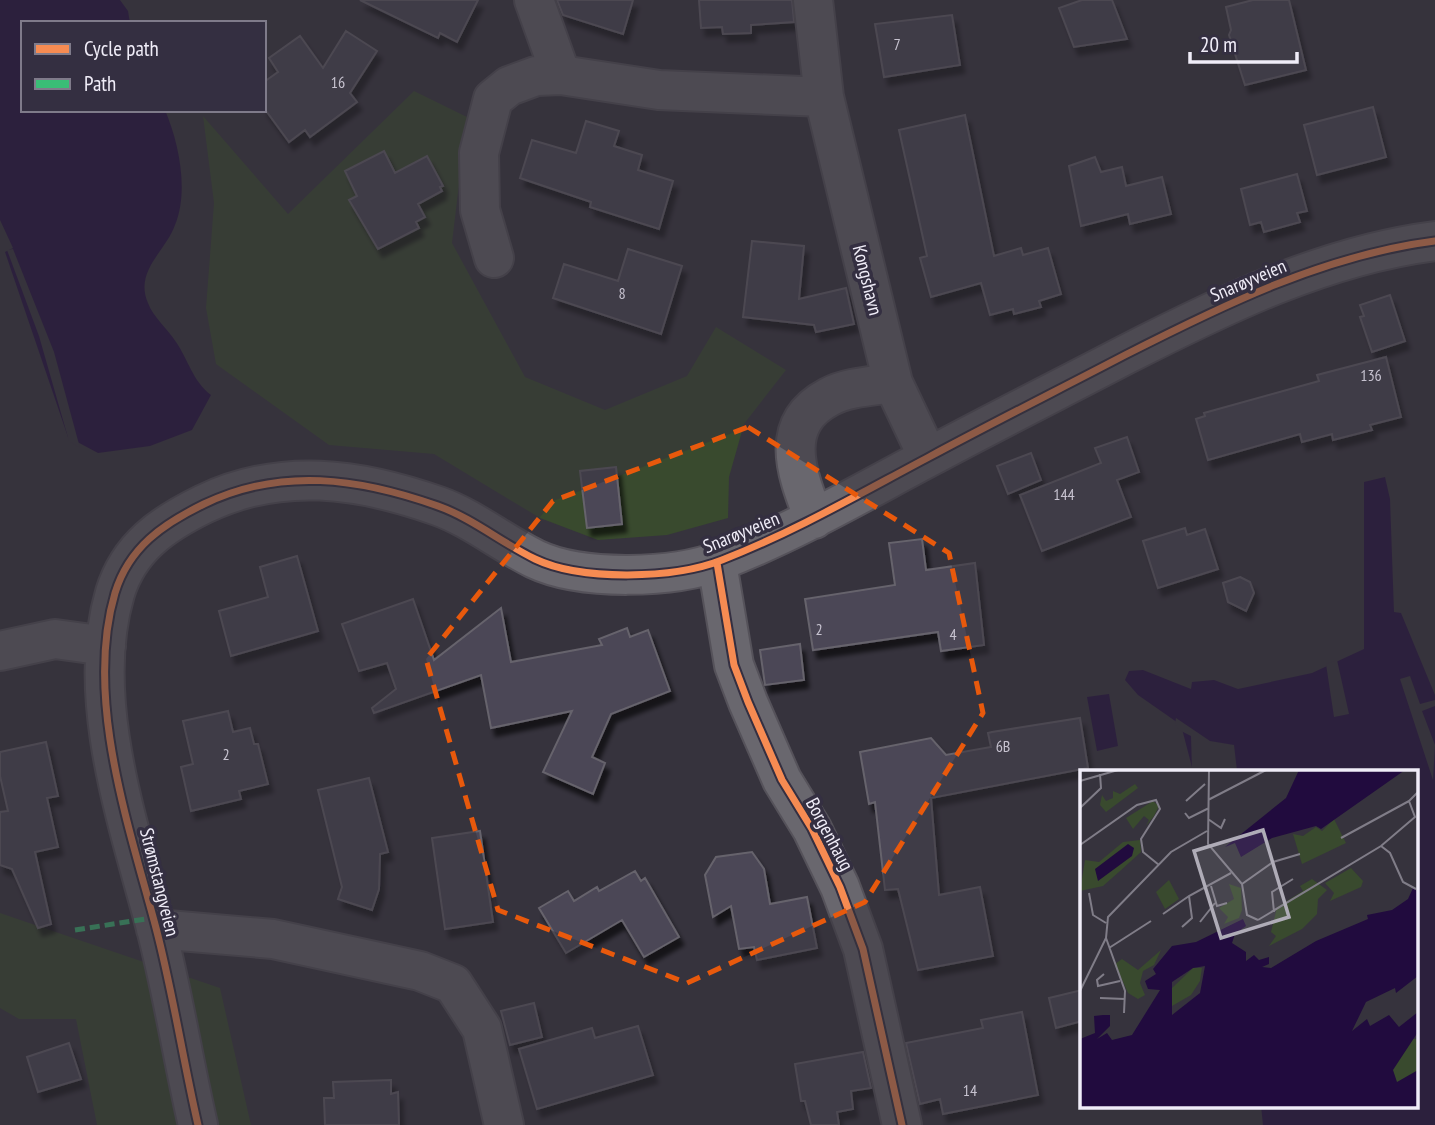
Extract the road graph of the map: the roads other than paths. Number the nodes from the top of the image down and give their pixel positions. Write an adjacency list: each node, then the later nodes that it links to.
1 (534, 0): 3 (street)
2 (813, 0): 4 (street, Kongshavn)
3 (561, 75): 4 (street); 6 (street)
4 (824, 97): 7 (street, Kongshavn)
5 (1435, 241): 8 (street, Snarøyveien)
6 (494, 258)
7 (893, 383): 8 (street, Kongshavn); 9 (street)
8 (928, 457): 9 (street, Snarøyveien)
9 (814, 519): 10 (street, Snarøyveien)
10 (717, 563): 11 (street, Snarøyveien); 16 (street, Borgenhaug)
11 (106, 646): 12 (street); 13 (street, Strømstangveien)
12 (0, 652)
13 (156, 929): 14 (street, Strømstangveien); 15 (street)
14 (198, 1125)
15 (504, 1125)
16 (902, 1125)

